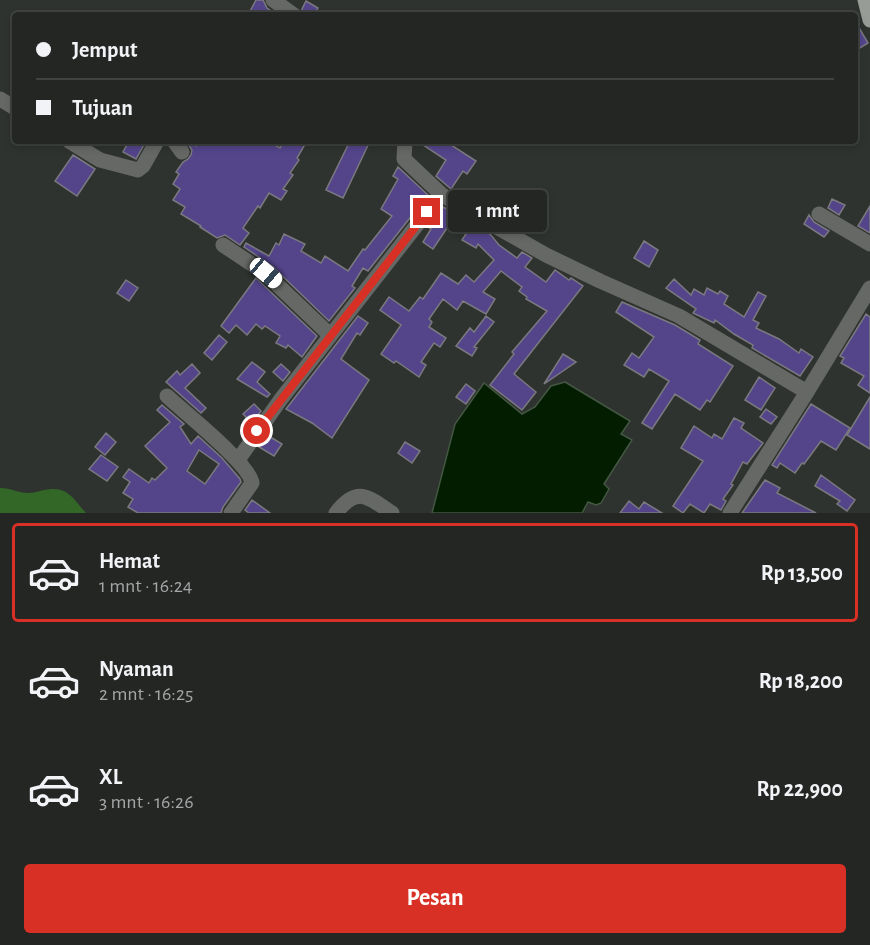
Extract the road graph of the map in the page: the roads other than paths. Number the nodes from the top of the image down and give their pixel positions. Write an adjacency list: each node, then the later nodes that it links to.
1 (273, 0): 3 (street)
2 (865, 0): 4 (main road)
3 (290, 12)
4 (870, 20)
5 (74, 144): 6 (street)
6 (155, 144)
7 (404, 144): 8 (street)
8 (441, 194): 13 (street); 14 (street)
9 (819, 214): 10 (street)
10 (870, 244)
11 (223, 245): 13 (street)
12 (870, 288): 14 (street)
13 (330, 335): 16 (street)
14 (807, 392): 20 (street)
15 (167, 396): 16 (street)
16 (238, 460): 17 (street)
17 (231, 513)
18 (336, 513): 19 (street)
19 (392, 513)
20 (730, 513)

